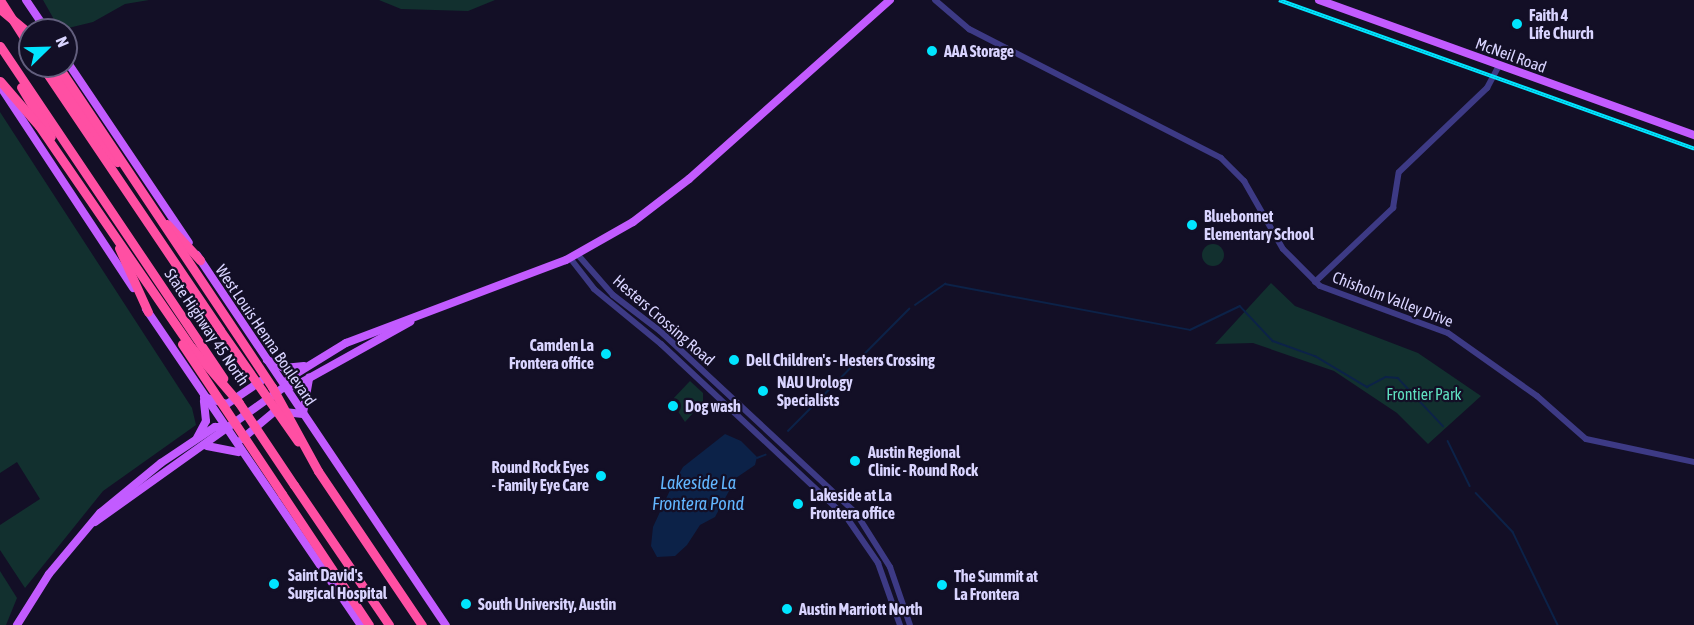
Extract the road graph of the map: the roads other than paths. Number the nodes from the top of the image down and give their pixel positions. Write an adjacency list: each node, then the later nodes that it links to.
1 (0, 0): 9 (highway, bridge)
2 (26, 0): 7 (main road)
3 (890, 0): 19 (main road)
4 (935, 0): 21 (street, Chisholm Valley Drive)
5 (1319, 0): 11 (main road, McNeil Road)
6 (0, 9): 8 (highway, bridge)
7 (38, 18)
8 (18, 26)
9 (18, 27)
10 (1, 48): 24 (highway); 32 (highway, State Highway 45 North, bridge)
11 (1499, 65): 18 (main road, McNeil Road); 21 (street)
12 (50, 78): 39 (highway, State Highway 45 North, bridge)
13 (57, 78): 20 (highway)
14 (66, 78): 39 (highway, bridge)
15 (78, 78): 20 (main road, West Louis Henna Boulevard)
16 (0, 81): 22 (highway, bridge)
17 (0, 86): 24 (main road)
18 (1694, 135)
19 (574, 256): 23 (street, Hesters Crossing Road); 25 (main road); 26 (street, Hesters Crossing Road)
20 (200, 260): 27 (main road, West Louis Henna Boulevard)
21 (1315, 282): 38 (street, Chisholm Valley Drive)
22 (154, 295): 32 (highway, bridge); 43 (highway, bridge)
23 (607, 301): 26 (street); 47 (street, Hesters Crossing Road)
24 (148, 312): 31 (main road)
25 (424, 314): 28 (main road); 29 (main road)
26 (639, 315): 48 (street, Hesters Crossing Road)
27 (266, 359): 28 (main road); 30 (main road, West Louis Henna Boulevard); 31 (main road)
28 (308, 365): 30 (main road)
29 (310, 377): 30 (main road); 33 (main road)
30 (284, 387): 33 (main road, West Louis Henna Boulevard); 34 (main road)
31 (203, 396): 34 (main road); 35 (main road)
32 (239, 403): 44 (highway, State Highway 45 North, bridge)
33 (303, 414): 37 (main road); 46 (main road, West Louis Henna Boulevard)
34 (224, 427): 35 (main road); 36 (main road); 37 (main road)
35 (196, 440): 40 (main road)
36 (205, 447): 37 (main road); 40 (main road)
37 (243, 455): 42 (main road)
38 (1694, 462)
39 (318, 471): 45 (highway, State Highway 45 North)
40 (95, 522): 41 (main road)
41 (17, 625)
42 (361, 625)
43 (369, 625)
44 (389, 625)
45 (422, 625)
46 (446, 625)
47 (900, 625)
48 (910, 625)

